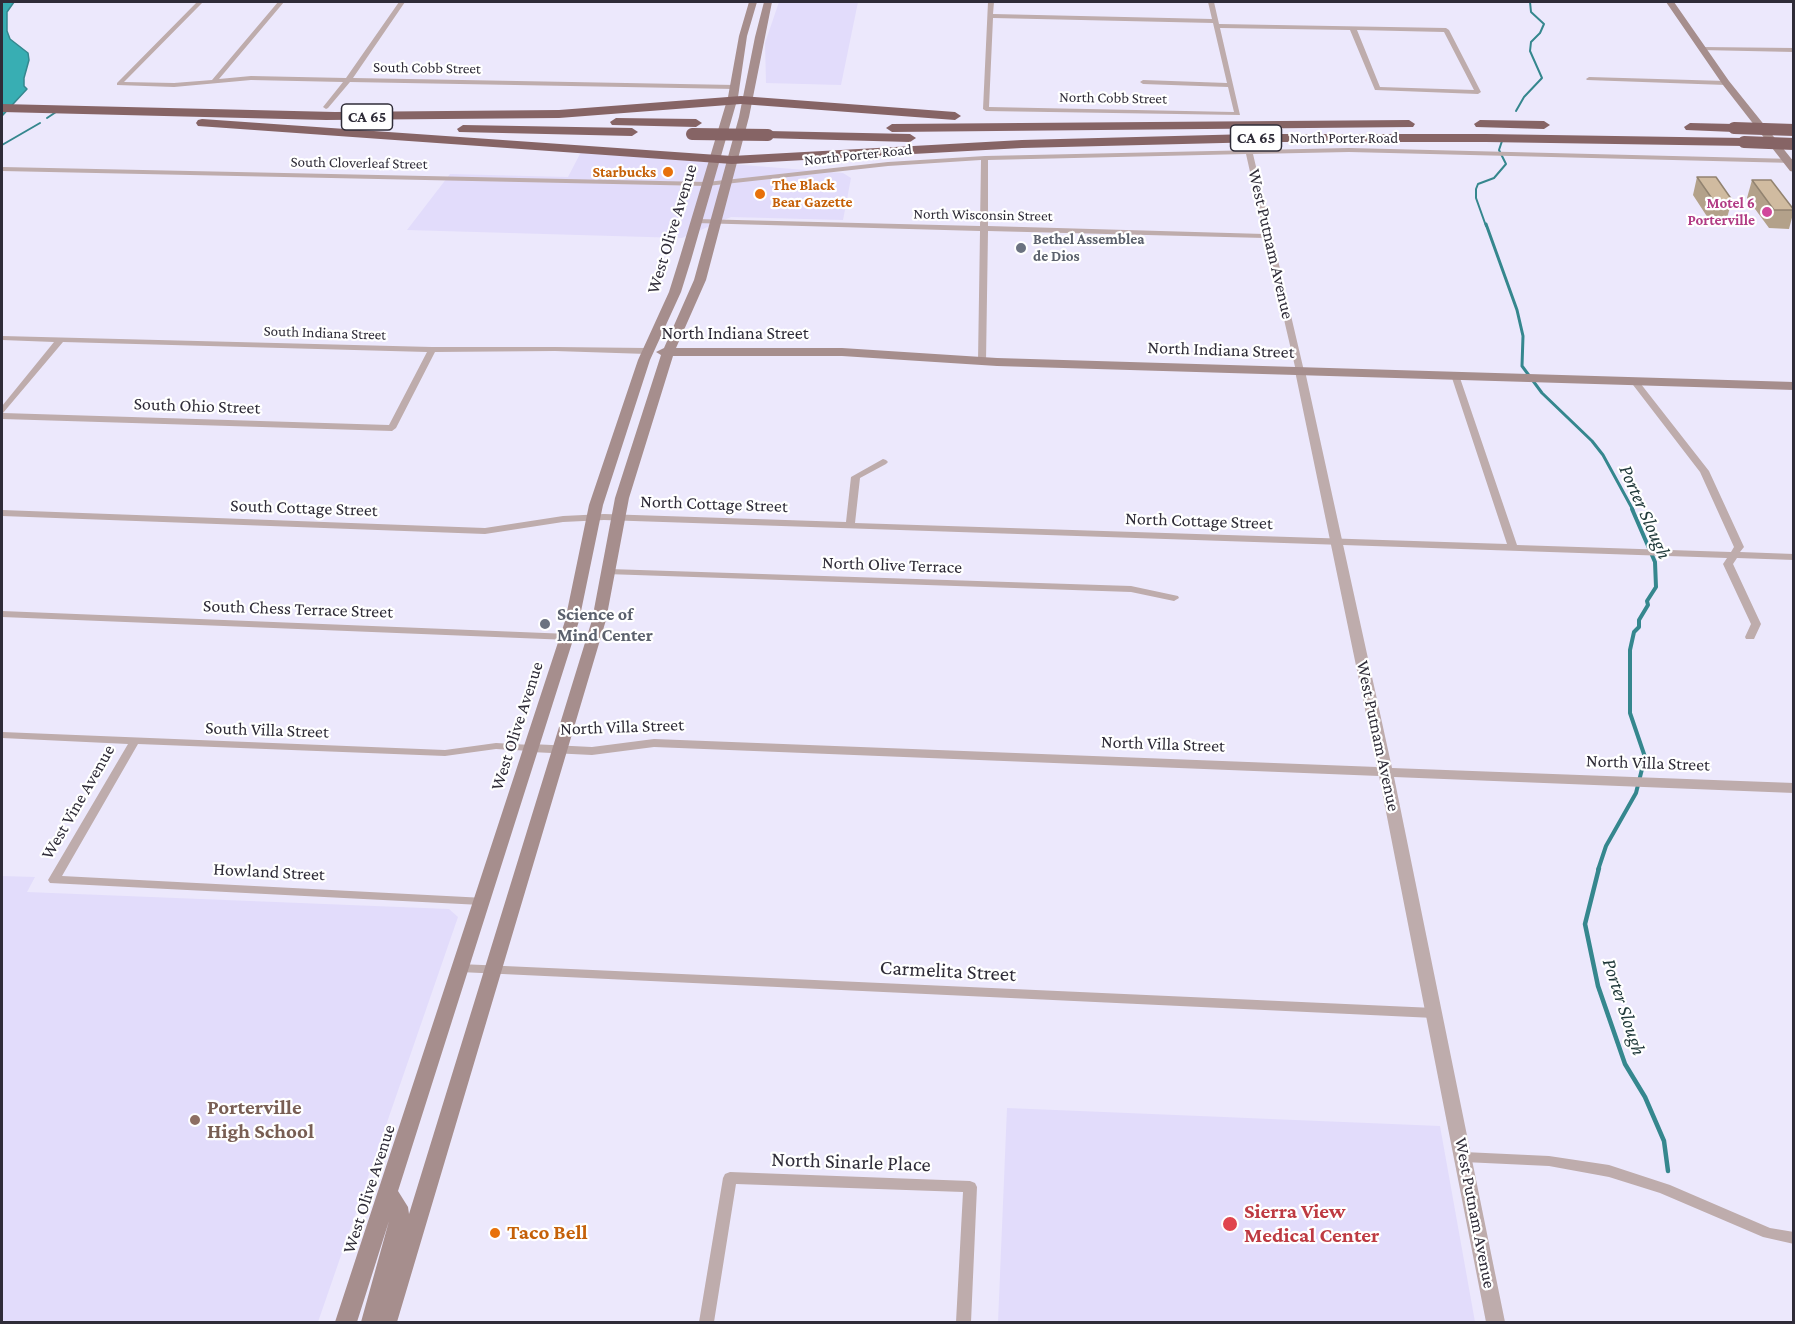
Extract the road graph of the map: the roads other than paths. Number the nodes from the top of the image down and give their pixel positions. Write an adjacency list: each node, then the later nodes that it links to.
1 (200, 2): 18 (street, South Cobb Street)
2 (281, 2): 18 (street)
3 (402, 2): 17 (street)
4 (753, 2): 14 (main road, West Olive Avenue)
5 (768, 2): 15 (main road, West Olive Avenue)
6 (991, 2): 9 (street)
7 (1211, 2): 10 (street)
8 (1670, 2): 12 (main road)
9 (991, 16): 10 (street); 21 (street, North Cobb Street)
10 (1217, 24): 11 (street); 21 (street)
11 (1353, 28): 11 (street)
12 (1703, 49): 13 (street); 20 (main road)
13 (1794, 50)
14 (741, 52): 15 (main road); 22 (main road, West Olive Avenue)
15 (754, 66): 23 (main road, West Olive Avenue)
16 (1589, 79): 20 (street)
17 (348, 80): 18 (street, South Cobb Street); 22 (street, South Cobb Street); 25 (street)
18 (214, 81)
19 (1143, 82): 21 (street)
20 (1726, 83): 42 (main road)
21 (1231, 85)
22 (733, 94): 23 (highway); 25 (highway); 40 (main road, West Olive Avenue)
23 (748, 100): 28 (highway); 41 (main road, West Olive Avenue)
24 (2, 108): 25 (highway, CA 65)
25 (326, 111): 33 (highway, CA 65)
26 (2, 119): 27 (highway, CA 65)
27 (202, 123): 33 (highway, CA 65); 40 (highway)
28 (1251, 124): 29 (highway, CA 65); 34 (highway, CA 65)
29 (1419, 124)
30 (1464, 124): 31 (highway)
31 (1557, 125)
32 (1679, 127): 35 (highway, bridge)
33 (694, 129): 34 (highway, CA 65, bridge)
34 (769, 130): 36 (highway, CA 65)
35 (1794, 130)
36 (1263, 138): 37 (highway, CA 65, bridge); 41 (highway)
37 (1794, 144)
38 (1249, 152): 39 (street, North Porter Road); 42 (street, North Porter Road); 48 (street, West Putnam Avenue)
39 (985, 158): 44 (street, North Porter Road); 47 (street)
40 (714, 159): 41 (highway); 44 (main road, West Olive Avenue)
41 (732, 160): 44 (main road, West Olive Avenue)
42 (1791, 164)
43 (2, 169): 44 (street, South Cloverleaf Street)
44 (716, 184): 45 (main road, West Olive Avenue); 46 (main road, West Olive Avenue)
45 (696, 221): 46 (street, North Wisconsin Street); 52 (main road, West Olive Avenue)
46 (716, 221): 47 (street, North Wisconsin Street); 53 (main road, West Olive Avenue)
47 (986, 228): 48 (street, North Wisconsin Street); 54 (street)
48 (1268, 236): 55 (street, West Putnam Avenue)
49 (2, 338): 50 (street, South Indiana Street)
50 (60, 340): 51 (street, South Indiana Street); 59 (street)
51 (432, 350): 52 (street, South Indiana Street); 60 (street, South Ohio Street)
52 (647, 351): 53 (main road, North Indiana Street); 63 (main road, West Olive Avenue)
53 (669, 352): 54 (main road, North Indiana Street); 63 (main road, West Olive Avenue)
54 (982, 361): 55 (main road, North Indiana Street)
55 (1300, 371): 56 (main road, North Indiana Street); 65 (street, West Putnam Avenue)
56 (1455, 375): 57 (main road, North Indiana Street); 66 (street)
57 (1634, 381): 58 (main road, North Indiana Street); 67 (street)
58 (1794, 386)
59 (2, 411)
60 (2, 416)
61 (883, 462): 64 (street)
62 (2, 513): 63 (street, South Cottage Street)
63 (605, 517): 64 (street, North Cottage Street); 69 (main road, West Olive Avenue); 72 (main road, West Olive Avenue)
64 (850, 525): 65 (street, North Cottage Street)
65 (1337, 542): 66 (street, North Cottage Street); 79 (street, West Putnam Avenue)
66 (1514, 547): 67 (street, North Cottage Street)
67 (1733, 555): 68 (street, North Cottage Street); 73 (street)
68 (1794, 557)
69 (609, 572): 70 (street, North Olive Terrace); 74 (main road, West Olive Avenue)
70 (1174, 598)
71 (2, 614): 72 (street, South Chess Terrace Street)
72 (567, 637): 74 (street, South Chess Terrace Street); 77 (main road, West Olive Avenue)
73 (1750, 637)
74 (594, 638): 78 (main road, West Olive Avenue)
75 (2, 735): 76 (street, South Villa Street)
76 (134, 741): 77 (street, South Villa Street); 81 (street, West Vine Avenue)
77 (531, 748): 78 (street, North Villa Street); 82 (main road, West Olive Avenue)
78 (560, 749): 79 (street, North Villa Street); 84 (main road, West Olive Avenue)
79 (1386, 772): 80 (street, North Villa Street); 85 (street, West Putnam Avenue)
80 (1794, 788)
81 (54, 880): 82 (street, Howland Street)
82 (481, 901): 83 (main road, West Olive Avenue)
83 (460, 968): 84 (street, Carmelita Street); 87 (main road, West Olive Avenue)
84 (493, 969): 85 (street, Carmelita Street); 91 (main road, West Olive Avenue)
85 (1434, 1014): 86 (street, West Putnam Avenue)
86 (1464, 1157): 88 (street); 94 (street, West Putnam Avenue)
87 (388, 1191): 89 (main road, West Olive Avenue); 90 (main road)
88 (1794, 1238)
89 (346, 1323)
90 (372, 1323)
91 (386, 1323)
92 (706, 1323): 93 (street, North Sinarle Place)
93 (964, 1323)
94 (1496, 1323)

